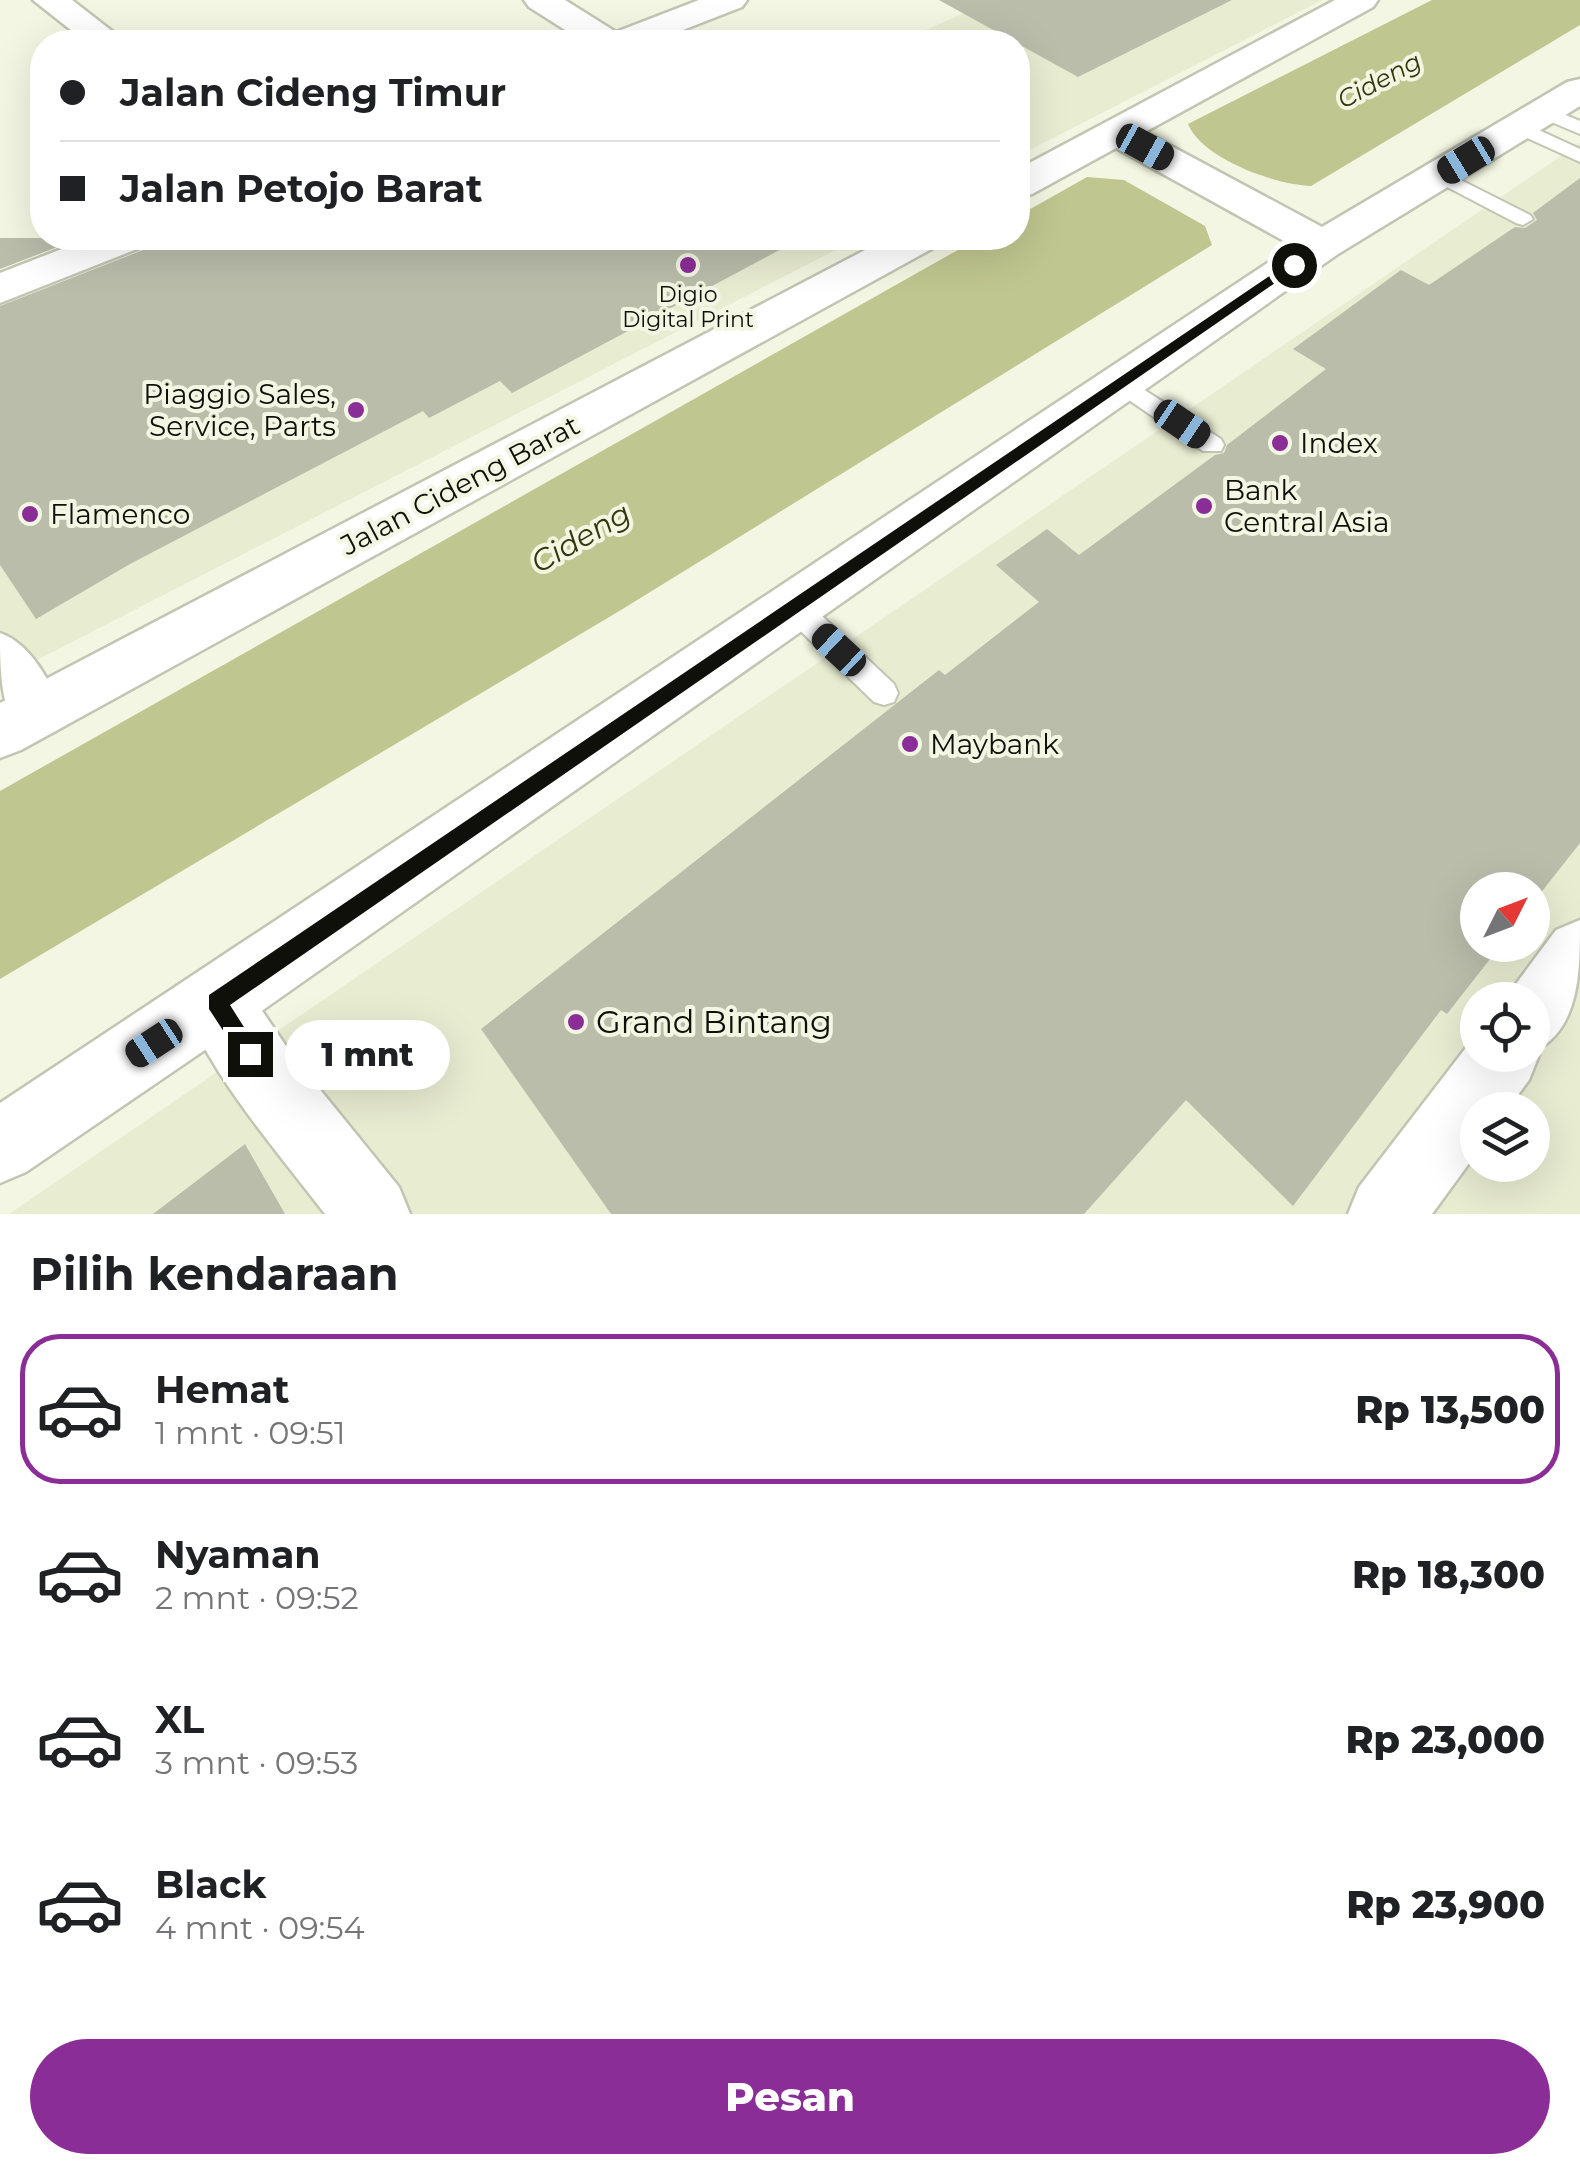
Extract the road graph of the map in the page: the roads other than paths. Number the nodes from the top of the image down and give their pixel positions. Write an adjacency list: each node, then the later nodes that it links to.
1 (50, 0): 5 (street)
2 (541, 0): 6 (street)
3 (730, 0): 7 (street)
4 (1361, 0): 9 (street)
5 (91, 30)
6 (589, 30)
7 (653, 30)
8 (1561, 110): 10 (lane); 11 (street)
9 (1131, 139): 12 (street); 14 (street)
10 (1580, 156)
11 (1439, 176): 13 (lane); 14 (street)
12 (1030, 180)
13 (1522, 218)
14 (1323, 245): 18 (street)
15 (98, 250): 17 (street)
16 (898, 250): 23 (street, Jalan Cideng Barat)
17 (0, 290)
18 (1121, 383): 19 (lane); 20 (street)
19 (1212, 445)
20 (794, 607): 22 (lane); 26 (street)
21 (0, 657): 23 (street)
22 (884, 692)
23 (18, 722)
24 (1580, 953): 25 (street)
25 (1550, 993)
26 (216, 1002): 28 (street); 29 (street)
27 (1491, 1072): 30 (street)
28 (0, 1146)
29 (372, 1214)
30 (1386, 1214)

